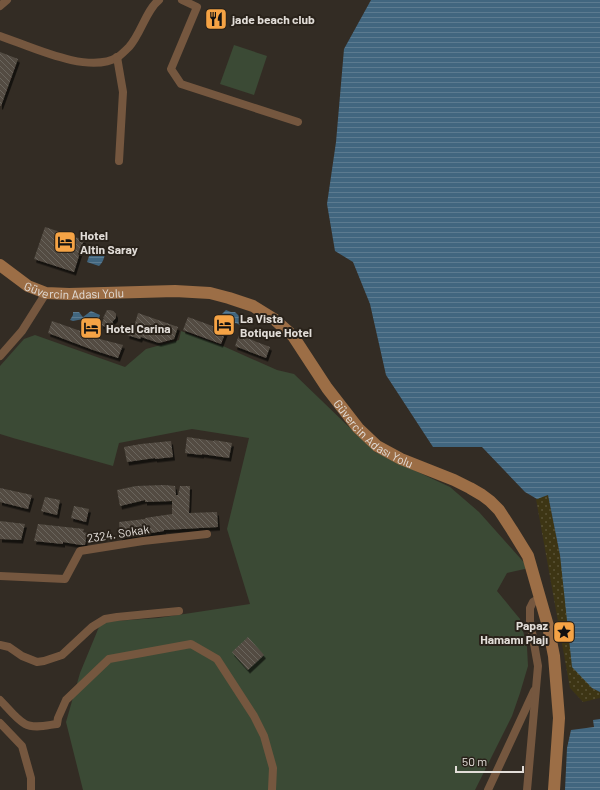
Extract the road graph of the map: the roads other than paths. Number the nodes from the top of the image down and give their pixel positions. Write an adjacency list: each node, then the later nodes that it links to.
1 (7, 0): 5 (street)
2 (158, 0): 7 (street)
3 (182, 0): 4 (street)
4 (198, 3): 8 (street)
5 (0, 6)
6 (0, 36): 7 (street)
7 (117, 57): 9 (street)
8 (298, 122)
9 (119, 161)
10 (0, 265): 11 (main road, Güvercin Adası Yolu)
11 (46, 293): 12 (street); 15 (main road, Güvercin Adası Yolu)
12 (0, 356)
13 (207, 534): 14 (street, 2324. Sokak)
14 (0, 576)
15 (540, 598): 18 (street); 25 (main road, Güvercin Adası Yolu)
16 (179, 611): 17 (street)
17 (0, 645)
18 (536, 687): 23 (street); 24 (street)
19 (0, 700): 22 (street)
20 (0, 723): 21 (street)
21 (31, 790)
22 (272, 790)
23 (488, 790)
24 (527, 790)
25 (554, 790)

